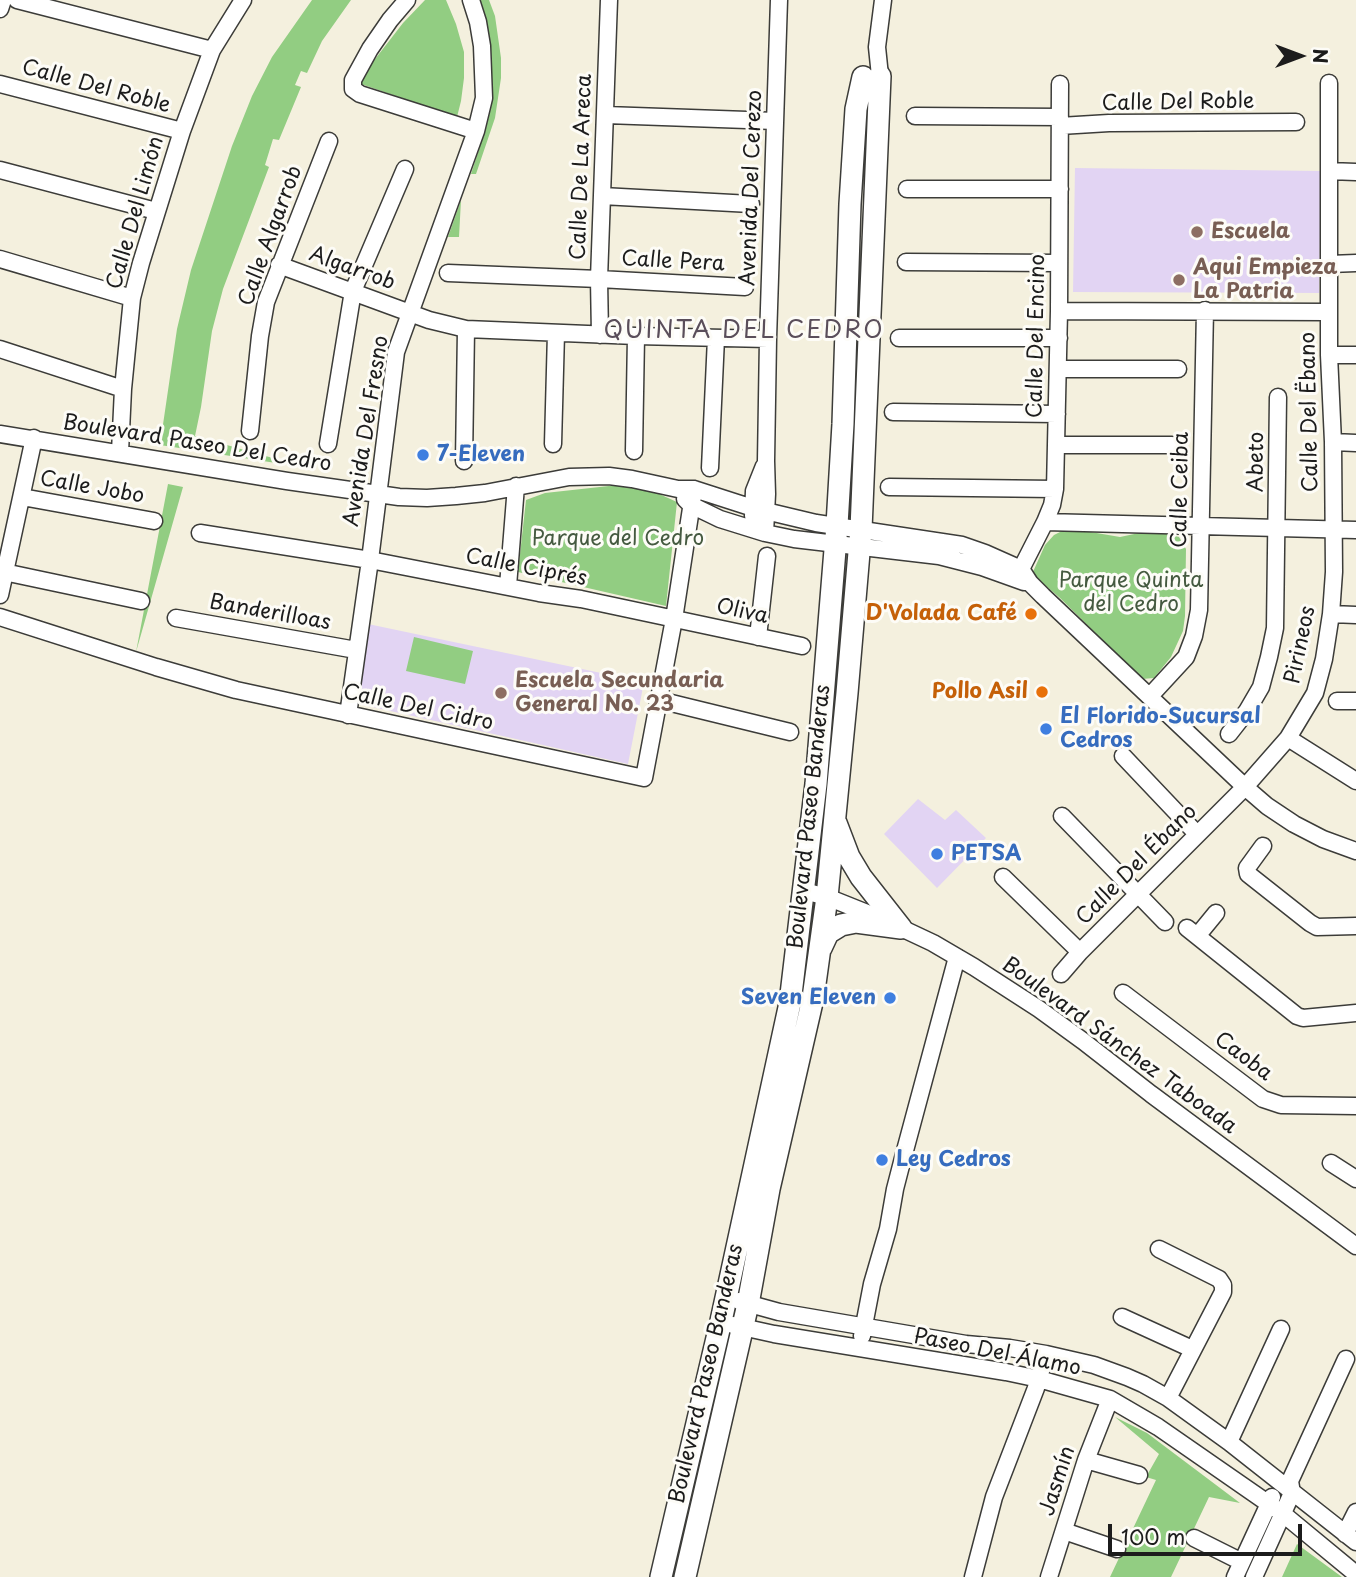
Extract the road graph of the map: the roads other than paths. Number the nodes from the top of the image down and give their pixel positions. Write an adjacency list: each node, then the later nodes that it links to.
1 (3, 0): 10 (street)
2 (17, 0): 12 (street)
3 (243, 0): 12 (street, Calle Del Limón)
4 (407, 0): 23 (street)
5 (471, 0): 23 (street, Avenida Del Fresno)
6 (609, 0): 17 (street, Calle De La Areca)
7 (779, 0): 19 (street, Avenida Del Cerezo)
8 (883, 0): 11 (street, Boulevard Paseo Banderas)
9 (897, 0): 11 (street)
10 (0, 9)
11 (881, 17): 13 (street, Boulevard Paseo Banderas)
12 (212, 50): 22 (street, Calle Del Limón)
13 (872, 76): 94 (main road, Boulevard Paseo Banderas); 95 (main road, Boulevard Paseo Banderas)
14 (1329, 83): 27 (street, Calle Del Ëbano)
15 (0, 84): 22 (street, Calle Del Roble)
16 (1060, 84): 20 (street, Calle Del Encino)
17 (606, 115): 19 (street); 31 (street, Calle De La Areca)
18 (915, 116): 20 (street, Calle Del Roble)
19 (775, 121): 56 (street, Avenida Del Cerezo)
20 (1060, 121): 21 (street, Calle Del Roble); 30 (street, Calle Del Encino)
21 (1296, 122)
22 (182, 131): 33 (street, Calle Del Limón)
23 (476, 131): 48 (street, Avenida Del Fresno)
24 (329, 141): 39 (street, Calle Algarrob)
25 (404, 169): 43 (street)
26 (0, 170): 33 (street)
27 (1329, 171): 28 (street); 38 (street, Calle Del Ëbano)
28 (1356, 172)
29 (907, 189): 30 (street)
30 (1060, 189): 36 (street, Calle Del Encino)
31 (602, 196): 32 (street); 41 (street, Calle De La Areca)
32 (751, 204)
33 (156, 211): 44 (street, Calle Del Limón)
34 (0, 258): 44 (street)
35 (906, 262): 36 (street)
36 (1059, 263): 45 (street, Calle Del Encino)
37 (1356, 263): 38 (street)
38 (1330, 264): 47 (street, Calle Del Ëbano)
39 (279, 265): 43 (street, Algarrob); 66 (street, Calle Algarrob)
40 (448, 273): 41 (street, Calle Pera)
41 (599, 279): 42 (street, Calle Pera); 51 (street, Calle De La Areca)
42 (745, 287)
43 (353, 291): 48 (street, Algarrob); 71 (street)
44 (132, 298): 62 (street, Calle Del Limón)
45 (1059, 310): 46 (street); 55 (street, Calle Del Encino)
46 (1205, 310): 47 (street); 88 (street, Calle Ceiba)
47 (1329, 312): 58 (street, Calle Del Ëbano)
48 (410, 313): 49 (street, Algarrob); 82 (street, Avenida Del Fresno)
49 (466, 329): 50 (street, Algarrob); 77 (street)
50 (556, 333): 51 (street, Algarrob); 72 (street)
51 (600, 335): 52 (street, Algarrob)
52 (636, 336): 53 (street, Algarrob); 76 (street)
53 (716, 338): 56 (street, Algarrob); 78 (street)
54 (899, 338): 55 (street)
55 (1059, 338): 60 (street, Calle Del Encino)
56 (768, 339): 85 (street, Avenida Del Cerezo)
57 (0, 349): 62 (street)
58 (1329, 355): 59 (street); 69 (street, Calle Del Ëbano)
59 (1356, 355)
60 (1058, 369): 61 (street); 65 (street, Calle Del Encino)
61 (1178, 369)
62 (123, 389): 75 (street, Calle Del Limón)
63 (1278, 397): 89 (street, Abeto)
64 (893, 412): 65 (street)
65 (1057, 414): 73 (street, Calle Del Encino)
66 (250, 431)
67 (0, 434): 68 (street, Boulevard Paseo Del Cedro)
68 (34, 438): 75 (street, Boulevard Paseo Del Cedro); 84 (street)
69 (1333, 442): 70 (street); 90 (street, Calle Del Ëbano)
70 (1356, 443)
71 (328, 444)
72 (553, 444)
73 (1057, 445): 74 (street); 81 (street, Calle Del Encino)
74 (1172, 445)
75 (120, 452): 82 (street, Boulevard Paseo Del Cedro)
76 (634, 452)
77 (464, 461)
78 (710, 468)
79 (516, 486): 82 (street, Boulevard Paseo Del Cedro); 83 (street, Boulevard Paseo Del Cedro); 100 (street)
80 (889, 487): 81 (street)
81 (1055, 489): 87 (street, Calle Del Encino)
82 (377, 494): 97 (street, Avenida Del Fresno)
83 (687, 495): 85 (street); 92 (street); 107 (street, Calle Del Cidro)
84 (22, 497): 86 (street, Calle Jobo); 98 (street)
85 (760, 510): 92 (street, Avenida Del Cerezo); 94 (street)
86 (154, 521)
87 (1045, 522): 88 (street); 99 (street, Calle Del Encino)
88 (1201, 526): 89 (street); 111 (street, Calle Ceiba)
89 (1277, 528): 90 (street); 117 (street, Abeto)
90 (1333, 529): 91 (street); 103 (street, Pirineos)
91 (1356, 530)
92 (759, 531): 94 (street)
93 (200, 533): 97 (street, Calle Ciprés)
94 (836, 534): 95 (street); 128 (main road, Boulevard Paseo Banderas)
95 (860, 537): 99 (street); 123 (main road, Boulevard Paseo Banderas)
96 (767, 556): 108 (street)
97 (370, 560): 100 (street, Calle Ciprés); 110 (street, Avenida Del Fresno)
98 (4, 572): 101 (street); 102 (street)
99 (1022, 577): 111 (street)
100 (508, 586): 107 (street, Calle Ciprés)
101 (0, 595)
102 (141, 601)
103 (1331, 614): 104 (street); 118 (street, Pirineos)
104 (1356, 615)
105 (0, 617): 115 (street, Calle Del Cidro)
106 (176, 618): 110 (street, Banderilloas)
107 (674, 619): 108 (street, Oliva); 112 (street, Calle Del Cidro)
108 (758, 637): 109 (street, Oliva)
109 (802, 646)
110 (356, 650): 115 (street, Avenida Del Fresno)
111 (1150, 696): 121 (street)
112 (659, 700): 115 (street, Calle Del Cidro); 116 (street)
113 (1337, 701): 114 (street)
114 (1356, 701)
115 (348, 715)
116 (790, 732)
117 (1229, 734)
118 (1288, 738): 120 (street); 121 (street, Pirineos)
119 (1123, 756): 124 (street)
120 (1356, 781)
121 (1245, 787): 124 (street, Calle Del Ébano); 126 (street)
122 (1062, 816): 129 (street)
123 (834, 819): 130 (main road, Boulevard Paseo Banderas); 134 (main road)
124 (1197, 834): 129 (street, Calle Del Ébano)
125 (1262, 845): 133 (street)
126 (1356, 851)
127 (1003, 877): 136 (street)
128 (804, 891): 130 (street, Boulevard Sánchez Taboada); 146 (main road, Boulevard Paseo Banderas)
129 (1139, 895): 132 (street); 136 (street, Calle Del Ébano)
130 (827, 897): 134 (street, Boulevard Sánchez Taboada); 135 (main road, Boulevard Paseo Banderas)
131 (1216, 913): 140 (street)
132 (1165, 922)
133 (1356, 926)
134 (901, 928): 135 (main road); 137 (street, Boulevard Sánchez Taboada)
135 (820, 951): 147 (main road, Boulevard Paseo Banderas)
136 (1080, 952): 138 (street, Calle Del Ébano)
137 (957, 957): 144 (street, Boulevard Sánchez Taboada); 150 (street)
138 (1061, 974)
139 (1124, 993): 141 (street, Caoba)
140 (1356, 1013)
141 (1356, 1106)
142 (1331, 1163): 143 (street)
143 (1356, 1179)
144 (1356, 1245)
145 (1159, 1249): 155 (street)
146 (726, 1296): 147 (street, Paseo Del Álamo); 149 (main road, Boulevard Paseo Banderas)
147 (748, 1304): 150 (street, Paseo Del Álamo); 151 (main road, Boulevard Paseo Banderas)
148 (1122, 1317): 155 (street)
149 (721, 1321): 151 (street, Paseo Del Álamo); 174 (main road, Boulevard Paseo Banderas)
150 (864, 1325): 153 (street, Paseo Del Álamo); 154 (street)
151 (743, 1328): 154 (street, Paseo Del Álamo); 175 (main road, Boulevard Paseo Banderas)
152 (1281, 1329): 162 (street)
153 (1010, 1348): 156 (street, Paseo Del Álamo); 158 (street)
154 (859, 1349): 158 (street, Paseo Del Álamo)
155 (1192, 1349): 160 (street)
156 (1046, 1354): 159 (street); 160 (street, Paseo Del Álamo)
157 (1346, 1359): 165 (street)
158 (1006, 1372): 159 (street, Paseo Del Álamo)
159 (1039, 1379): 161 (street, Paseo Del Álamo); 176 (street)
160 (1168, 1398): 162 (street, Paseo Del Álamo)
161 (1110, 1399): 163 (street, Jasmín); 166 (street, Paseo Del Álamo)
162 (1228, 1442): 165 (street, Paseo Del Álamo)
163 (1086, 1460): 164 (street); 168 (street, Jasmín)
164 (1139, 1475)
165 (1287, 1486): 166 (street); 170 (street, Paseo Del Álamo)
166 (1275, 1509): 172 (street); 173 (street, Paseo Del Álamo); 178 (street)
167 (1356, 1512): 170 (street)
168 (1064, 1531): 171 (street); 177 (street, Jasmín)
169 (1194, 1538): 172 (street)
170 (1351, 1538)
171 (1117, 1549)
172 (1239, 1570)
173 (1356, 1574)
174 (661, 1577)
175 (685, 1577)
176 (973, 1577)
177 (1049, 1577)
178 (1254, 1577)

